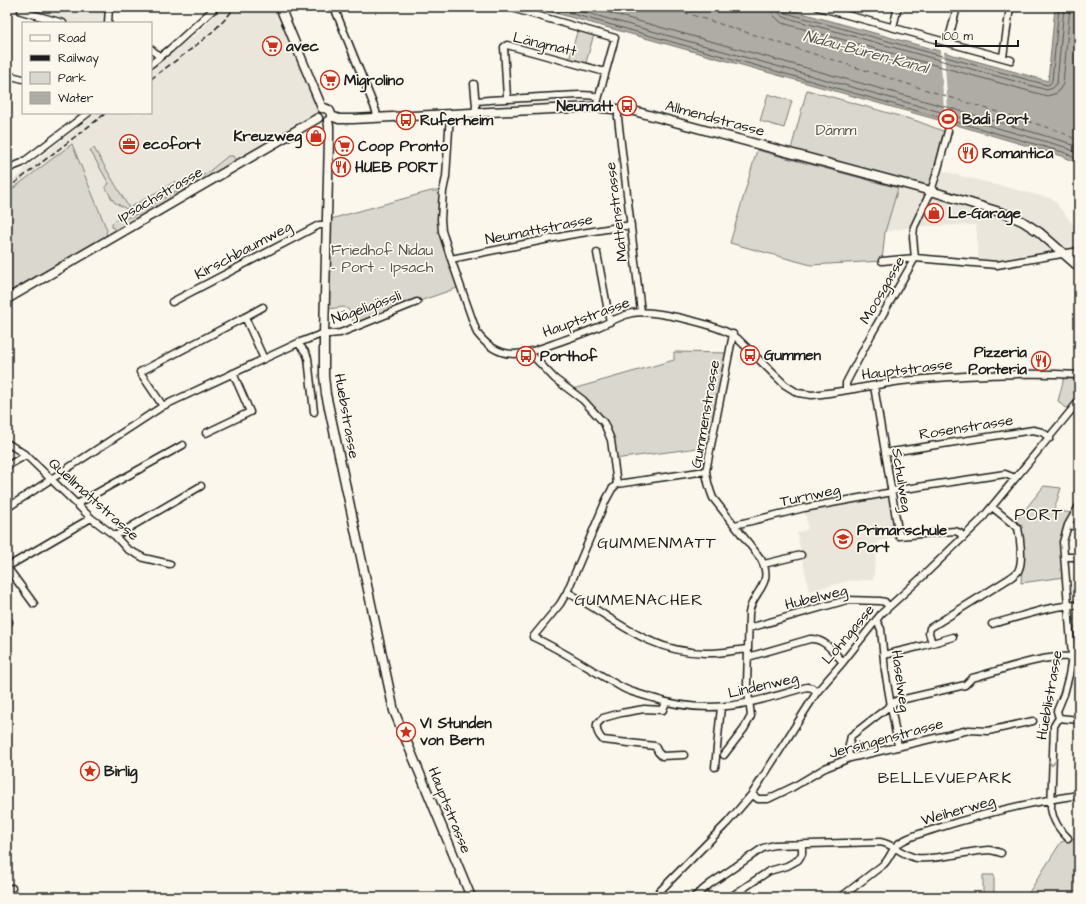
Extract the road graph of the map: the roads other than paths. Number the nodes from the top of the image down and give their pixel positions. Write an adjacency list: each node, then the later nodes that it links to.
1 (109, 7): 12 (street)
2 (216, 7): 16 (street)
3 (280, 7): 28 (main road)
4 (334, 7): 35 (street)
5 (508, 7): 20 (street)
6 (818, 7): 13 (street)
7 (898, 7): 13 (street)
8 (957, 7): 14 (street)
9 (1010, 7): 17 (street)
10 (20, 11): 11 (street)
11 (59, 22)
12 (108, 22)
13 (893, 28): 14 (street)
14 (948, 42): 17 (street)
15 (152, 50): 16 (street)
16 (160, 57): 19 (street)
17 (1003, 57): 18 (street)
18 (1011, 60)
19 (152, 63)
20 (605, 72): 24 (street); 25 (street, Längmatt)
21 (7, 75): 22 (street)
22 (22, 80)
23 (474, 84): 26 (street)
24 (598, 97): 25 (street); 27 (street)
25 (507, 98): 26 (street)
26 (476, 101): 30 (street)
27 (596, 107): 29 (main road, Allmendstrasse); 30 (main road, Allmendstrasse)
28 (322, 108): 33 (main road); 34 (main road)
29 (618, 108): 38 (main road, Allmendstrasse); 40 (street, Mattenstrasse)
30 (475, 113): 32 (main road, Allmendstrasse)
31 (87, 114): 37 (street)
32 (450, 114): 35 (main road, Allmendstrasse); 45 (street, Hauptstrasse)
33 (318, 118): 34 (main road); 48 (main road, Ipsachstrasse)
34 (329, 118): 35 (main road, Allmendstrasse); 39 (main road, Huebstrasse)
35 (377, 118)
36 (948, 131): 38 (street, Moosgasse)
37 (7, 169)
38 (931, 191): 43 (main road, Allmendstrasse); 44 (street, Moosgasse)
39 (327, 225): 49 (street, Kirschbaumweg); 55 (main road, Huebstrasse)
40 (632, 225): 45 (street, Neumattstrasse); 52 (street, Mattenstrasse)
41 (1079, 251): 43 (street)
42 (597, 253): 54 (street)
43 (1065, 254): 44 (street); 47 (main road, Allmendstrasse)
44 (915, 258): 46 (street); 63 (street, Moosgasse)
45 (451, 259): 58 (street, Hauptstrasse)
46 (882, 261)
47 (1079, 267)
48 (7, 299)
49 (172, 302)
50 (417, 302): 55 (street, Nägeligässli)
51 (262, 307): 53 (street)
52 (641, 312): 54 (street, Hauptstrasse); 56 (street, Hauptstrasse)
53 (245, 318): 59 (street); 65 (street)
54 (610, 322): 58 (street, Hauptstrasse)
55 (324, 334): 57 (street, Nägeligässli); 117 (main road, Huebstrasse)
56 (733, 334): 63 (street, Hauptstrasse); 74 (street, Gummenstrasse)
57 (298, 343): 59 (street, Nägeligässli); 66 (street)
58 (529, 352): 77 (street)
59 (264, 359): 60 (street, Nägeligässli)
60 (233, 374): 65 (street, Nägeligässli); 67 (street)
61 (1079, 375): 62 (street, Hauptstrasse)
62 (874, 386): 63 (street, Hauptstrasse); 71 (street, Schulweg)
63 (846, 390)
64 (1079, 401): 68 (street, Lohngasse)
65 (163, 406): 76 (street, Nägeligässli)
66 (314, 412)
67 (206, 433)
68 (1050, 438): 71 (street, Rosenstrasse); 75 (street, Lohngasse)
69 (7, 443): 72 (street, Quellmattstrasse)
70 (183, 445): 80 (street)
71 (885, 453): 79 (street, Schulweg)
72 (26, 455): 73 (street); 76 (street, Quellmattstrasse)
73 (7, 466)
74 (706, 471): 77 (street); 85 (street, Gummenstrasse)
75 (1016, 478): 79 (street, Turnweg); 82 (street, Lohngasse)
76 (52, 479): 80 (street, Quellmattstrasse); 83 (street, Nägeligässli)
77 (617, 484): 96 (street)
78 (201, 486): 88 (street)
79 (891, 491): 85 (street, Turnweg); 89 (street, Schulweg)
80 (77, 504): 84 (street, Quellmattstrasse)
81 (1079, 506): 86 (street, Hüeblistrasse)
82 (992, 507): 89 (street, Lohngasse); 105 (street)
83 (7, 508)
84 (91, 518): 88 (street, Quellmattstrasse); 95 (street)
85 (735, 525): 94 (street, Gummenstrasse)
86 (1068, 525): 87 (street); 91 (street, Hüeblistrasse)
87 (1079, 527)
88 (115, 536): 93 (street, Quellmattstrasse)
89 (963, 538): 100 (street, Lohngasse)
90 (801, 555): 94 (street)
91 (1065, 557): 92 (street); 98 (street, Hüeblistrasse)
92 (1079, 557)
93 (170, 564)
94 (764, 564): 103 (street)
95 (7, 567): 97 (street)
96 (567, 592): 106 (street); 113 (street, Lindenweg)
97 (34, 604)
98 (1068, 605): 99 (street); 102 (street); 108 (street, Hüeblistrasse)
99 (1079, 605)
100 (888, 606): 101 (street, Lohngasse); 103 (street, Hubelweg)
101 (876, 620): 107 (street, Haselweg); 111 (street, Lohngasse)
102 (992, 624)
103 (749, 628): 106 (street)
104 (954, 637): 105 (street)
105 (932, 644): 107 (street)
106 (748, 649): 110 (street)
107 (884, 655): 115 (street, Haselweg)
108 (1072, 656): 109 (street); 115 (street); 118 (street, Hüeblistrasse)
109 (1079, 656)
110 (748, 657): 111 (street); 114 (street)
111 (844, 662): 112 (street, Lohngasse)
112 (817, 692): 114 (street, Lindenweg); 126 (street, Lohngasse)
113 (666, 702): 116 (street, Lindenweg); 122 (street)
114 (749, 703): 116 (street, Lindenweg); 123 (street)
115 (891, 705): 121 (street, Haselweg); 124 (street)
116 (721, 707): 125 (street)
117 (394, 711): 134 (main road, Hauptstrasse)
118 (1060, 718): 119 (street); 128 (street, Hüeblistrasse, one-way to 128)
119 (1079, 720)
120 (1033, 721): 121 (street, Jersingenstrasse)
121 (898, 746): 124 (street, Jersingenstrasse)
122 (684, 755)
123 (724, 755)
124 (850, 758): 126 (street, Jersingenstrasse)
125 (715, 767)
126 (752, 794): 135 (street, Lohngasse)
127 (1079, 795): 128 (street, Weiherweg)
128 (1050, 799): 129 (street, Hüeblistrasse); 131 (street, Weiherweg)
129 (1068, 838)
130 (802, 844): 131 (street); 133 (street); 136 (street)
131 (894, 847): 132 (street); 137 (street)
132 (1001, 853)
133 (735, 894)
134 (471, 897)
135 (654, 897)
136 (694, 897)
137 (841, 897)

